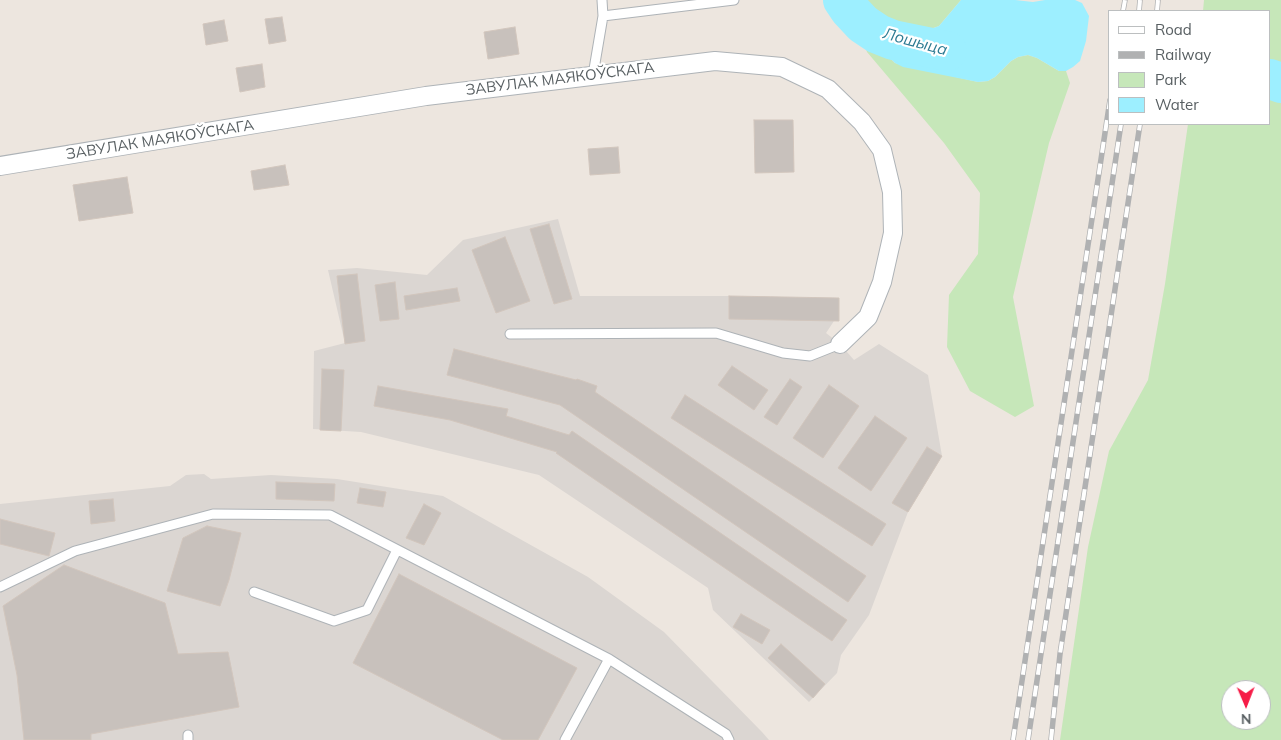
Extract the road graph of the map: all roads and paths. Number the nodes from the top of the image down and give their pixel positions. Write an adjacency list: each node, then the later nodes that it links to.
1 (602, 0): 3 (lane)
2 (734, 0): 3 (lane)
3 (603, 16): 4 (lane)
4 (593, 75): 5 (street, ЗАВУЛАК МАЯКОЎСКАГА); 7 (street, ЗАВУЛАК МАЯКОЎСКАГА)
5 (0, 166)
6 (510, 334): 7 (lane)
7 (840, 344)
8 (397, 550): 9 (lane); 10 (lane); 11 (lane)
9 (0, 587)
10 (254, 592)
11 (609, 659): 12 (lane); 13 (lane)
12 (565, 740)
13 (729, 740)

